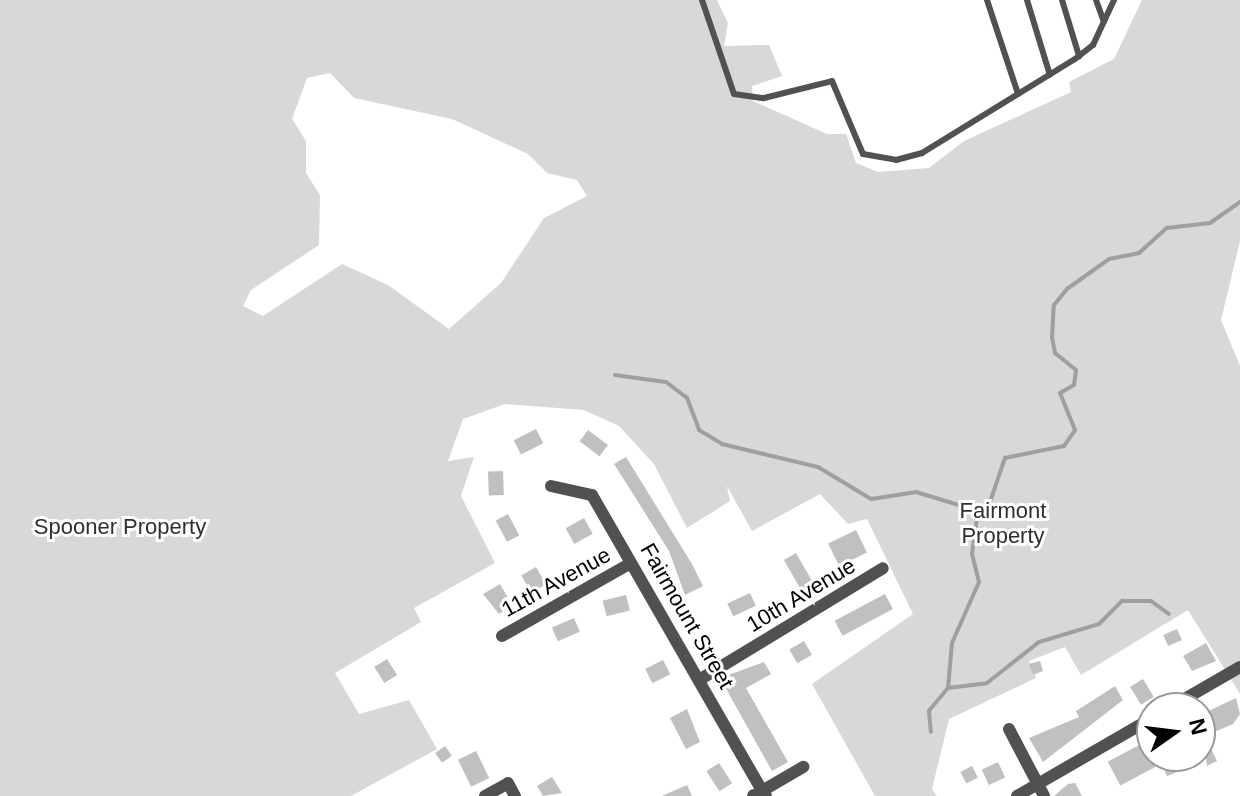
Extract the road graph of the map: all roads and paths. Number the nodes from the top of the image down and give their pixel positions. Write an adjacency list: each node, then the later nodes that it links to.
1 (702, 0): 10 (lane)
2 (987, 0): 10 (lane)
3 (1027, 0): 9 (lane)
4 (1062, 0): 8 (lane)
5 (1096, 0): 7 (lane)
6 (1114, 0): 7 (lane)
7 (1104, 22): 8 (lane)
8 (1079, 56): 9 (lane)
9 (1050, 75): 10 (lane)
10 (1018, 94)
11 (551, 486): 12 (street, Fairmount Street)
12 (631, 563): 14 (street, 11th Avenue); 16 (street, Fairmount Street)
13 (883, 568): 16 (street, 10th Avenue)
14 (502, 636)
15 (1240, 667): 17 (street)
16 (699, 680): 22 (street, Fairmount Street)
17 (1197, 692)
18 (1136, 728): 21 (street)
19 (1009, 729): 21 (street)
20 (803, 767): 22 (street)
21 (1041, 790): 25 (street)
22 (760, 794)
23 (485, 796): 24 (street)
24 (515, 796)
25 (1017, 796)

